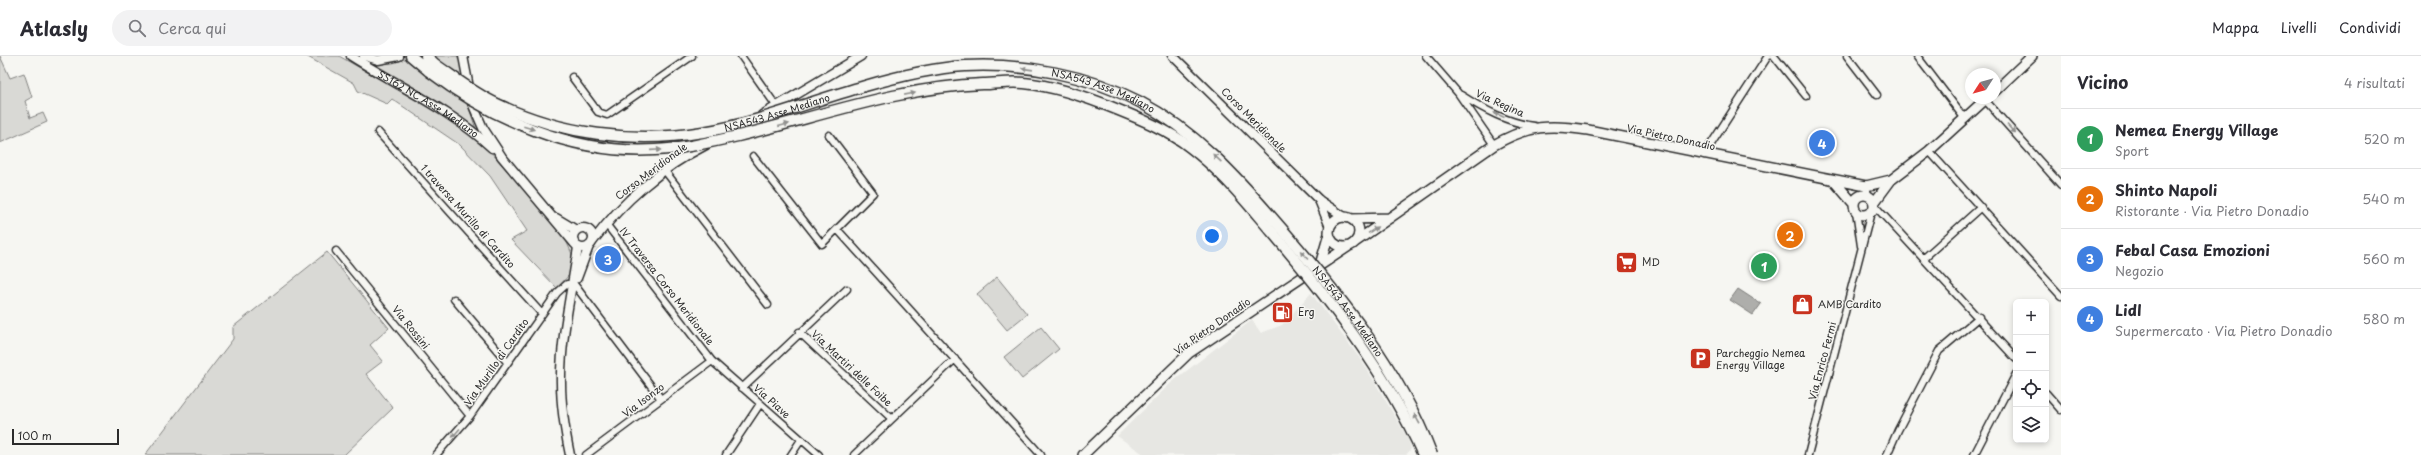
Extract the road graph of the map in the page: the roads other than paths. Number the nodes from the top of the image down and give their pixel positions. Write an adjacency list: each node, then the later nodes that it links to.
1 (351, 56): 33 (street, SS162 NC Asse Mediano)
2 (364, 56): 3 (street)
3 (399, 56)
4 (411, 56): 87 (highway, NSA543 Asse Mediano, one-way to 87, bridge)
5 (426, 56): 88 (highway, NSA543 Asse Mediano, one-way to 5, bridge)
6 (463, 56): 33 (street, SS162 NC Asse Mediano)
7 (692, 56): 17 (street)
8 (741, 56): 24 (street)
9 (861, 56): 24 (street, Corso Meridionale)
10 (1173, 56): 38 (street, Corso Meridionale)
11 (1426, 56): 19 (street, Via Regina)
12 (1768, 56): 31 (street)
13 (1774, 56): 21 (street)
14 (1847, 56): 20 (street)
15 (1917, 56): 25 (street)
16 (2032, 56): 18 (main road)
17 (572, 77)
18 (2001, 85)
19 (1458, 93): 26 (street, Via Regina, one-way to 19); 29 (street, Via Regina)
20 (1877, 95)
21 (1806, 96)
22 (1981, 104): 25 (main road, Via Pietro Donadio)
23 (1990, 104): 37 (street, one-way to 37)
24 (777, 107): 34 (street, Corso Meridionale)
25 (1965, 119): 30 (main road, Via Pietro Donadio)
26 (1536, 127): 29 (main road, Via Pietro Donadio); 31 (main road, Via Pietro Donadio)
27 (378, 132): 62 (street, 1 traversa Murillo di Cardito)
28 (829, 135): 47 (street)
29 (1494, 145): 44 (main road, Via Pietro Donadio)
30 (1928, 152): 35 (main road, Via Pietro Donadio); 42 (street)
31 (1704, 155): 36 (main road, Via Pietro Donadio)
32 (753, 156): 47 (street)
33 (502, 157): 40 (street, SS162 NC Asse Mediano)
34 (665, 172): 45 (street, Corso Meridionale); 61 (street)
35 (1891, 180): 39 (main road); 39 (main road, Via Pietro Donadio)
36 (1834, 181): 39 (main road, Via Pietro Donadio); 41 (main road)
37 (2061, 184)
38 (1318, 200): 43 (street); 49 (street)
39 (1869, 200): 41 (main road); 41 (main road); 53 (street, Via Enrico Fermi); 55 (street)
40 (542, 205): 48 (street, SS162 NC Asse Mediano); 52 (street, SS162 NC Asse Mediano)
41 (1855, 207): 53 (street, Via Enrico Fermi)
42 (1981, 207): 55 (street); 59 (street)
43 (1348, 218): 44 (main road); 49 (main road); 51 (main road)
44 (1390, 218): 51 (main road, Via Pietro Donadio, one-way to 44)
45 (606, 224): 46 (street); 50 (street, Corso Meridionale); 67 (street, IV Traversa Corso Meridionale)
46 (585, 227): 48 (street); 50 (street)
47 (837, 229): 66 (street)
48 (576, 230): 52 (street)
49 (1329, 231): 51 (main road); 56 (main road)
50 (591, 243): 52 (street); 57 (street, Corso Meridionale)
51 (1352, 244): 56 (main road, Via Pietro Donadio)
52 (576, 245): 57 (street)
53 (1862, 249): 89 (street, Via Enrico Fermi)
54 (336, 251): 75 (street, Via Rossini)
55 (1924, 258): 63 (street)
56 (1320, 266): 86 (main road, Via Pietro Donadio)
57 (574, 284): 62 (street, Via Murillo di Cardito); 72 (street); 79 (street)
58 (847, 289): 64 (street)
59 (2061, 296)
60 (454, 299): 68 (street)
61 (768, 305)
62 (542, 314): 68 (street, Via Murillo di Cardito)
63 (1979, 317): 65 (street); 90 (street)
64 (799, 332): 70 (street); 76 (street, Via Martiri delle Foibe)
65 (2013, 356)
66 (955, 358): 76 (street); 85 (street)
67 (712, 361): 70 (street, Via Piave); 72 (street, Via Isonzo)
68 (507, 362): 75 (street, Via Murillo di Cardito)
69 (2013, 380): 91 (street)
70 (742, 388): 73 (street, Via Piave)
71 (2049, 396): 74 (street)
72 (661, 399): 80 (street, Via Isonzo)
73 (760, 404): 77 (street, Via Piave); 81 (street)
74 (2061, 410)
75 (470, 416): 78 (street, Via Murillo di Cardito, one-way to 78)
76 (892, 419): 84 (street)
77 (801, 440): 82 (street); 83 (street, Via Piave)
78 (436, 455)
79 (570, 455)
80 (586, 455)
81 (726, 455)
82 (791, 455)
83 (819, 455)
84 (854, 455)
85 (1041, 455)
86 (1083, 455)
87 (1423, 455)
88 (1432, 455)
89 (1808, 455)
90 (1887, 455)
91 (1974, 455)

